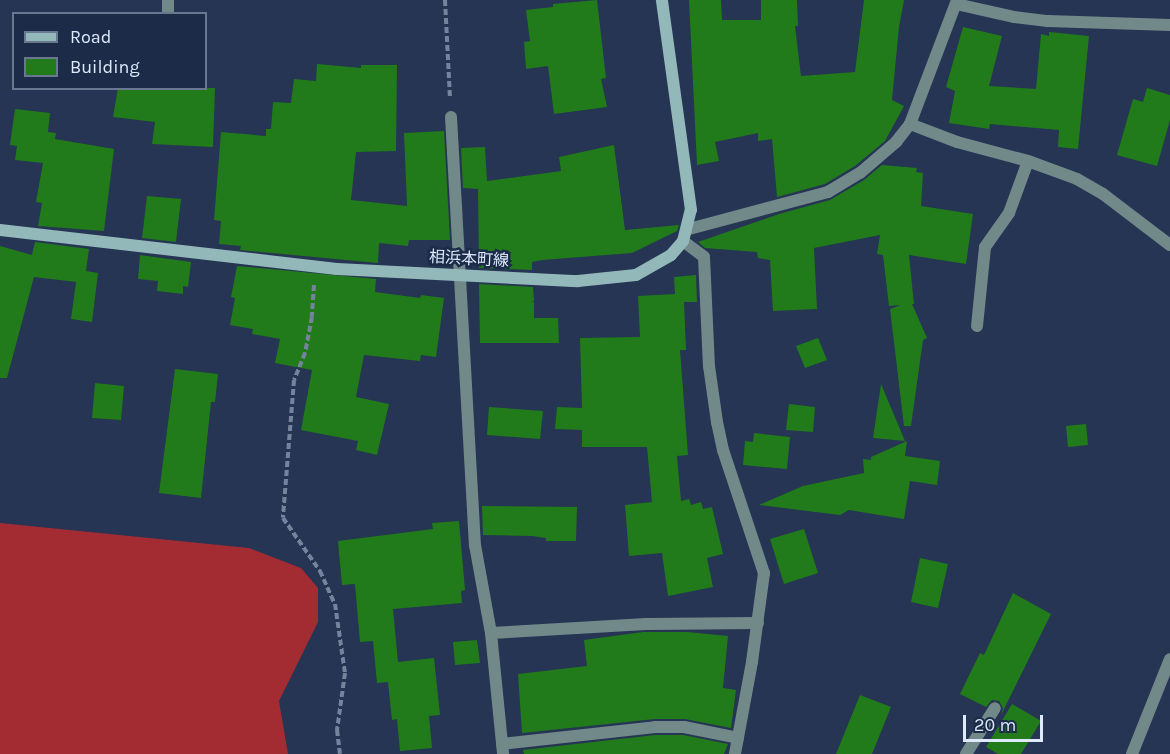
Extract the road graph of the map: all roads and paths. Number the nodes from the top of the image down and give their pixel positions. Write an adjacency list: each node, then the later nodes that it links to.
1 (445, 0): 5 (path)
2 (662, 0): 8 (main road, 相浜本町線)
3 (957, 2): 4 (street); 6 (street)
4 (1170, 25)
5 (451, 117): 13 (street)
6 (910, 124): 7 (street); 8 (street)
7 (1028, 161): 11 (street); 14 (street)
8 (688, 229): 10 (main road, 相浜本町線)
9 (0, 230): 12 (main road, 相浜本町線)
10 (683, 241): 13 (main road, 相浜本町線); 15 (street)
11 (1170, 245)
12 (314, 266): 13 (main road, 相浜本町線); 21 (path)
13 (461, 275): 16 (street)
14 (977, 326)
15 (759, 623): 16 (street); 19 (street)
16 (491, 633): 20 (street)
17 (1170, 659): 24 (street)
18 (995, 708): 23 (street)
19 (738, 738): 20 (street); 22 (street)
20 (503, 749)
21 (340, 754)
22 (735, 754)
23 (966, 754)
24 (1132, 754)

